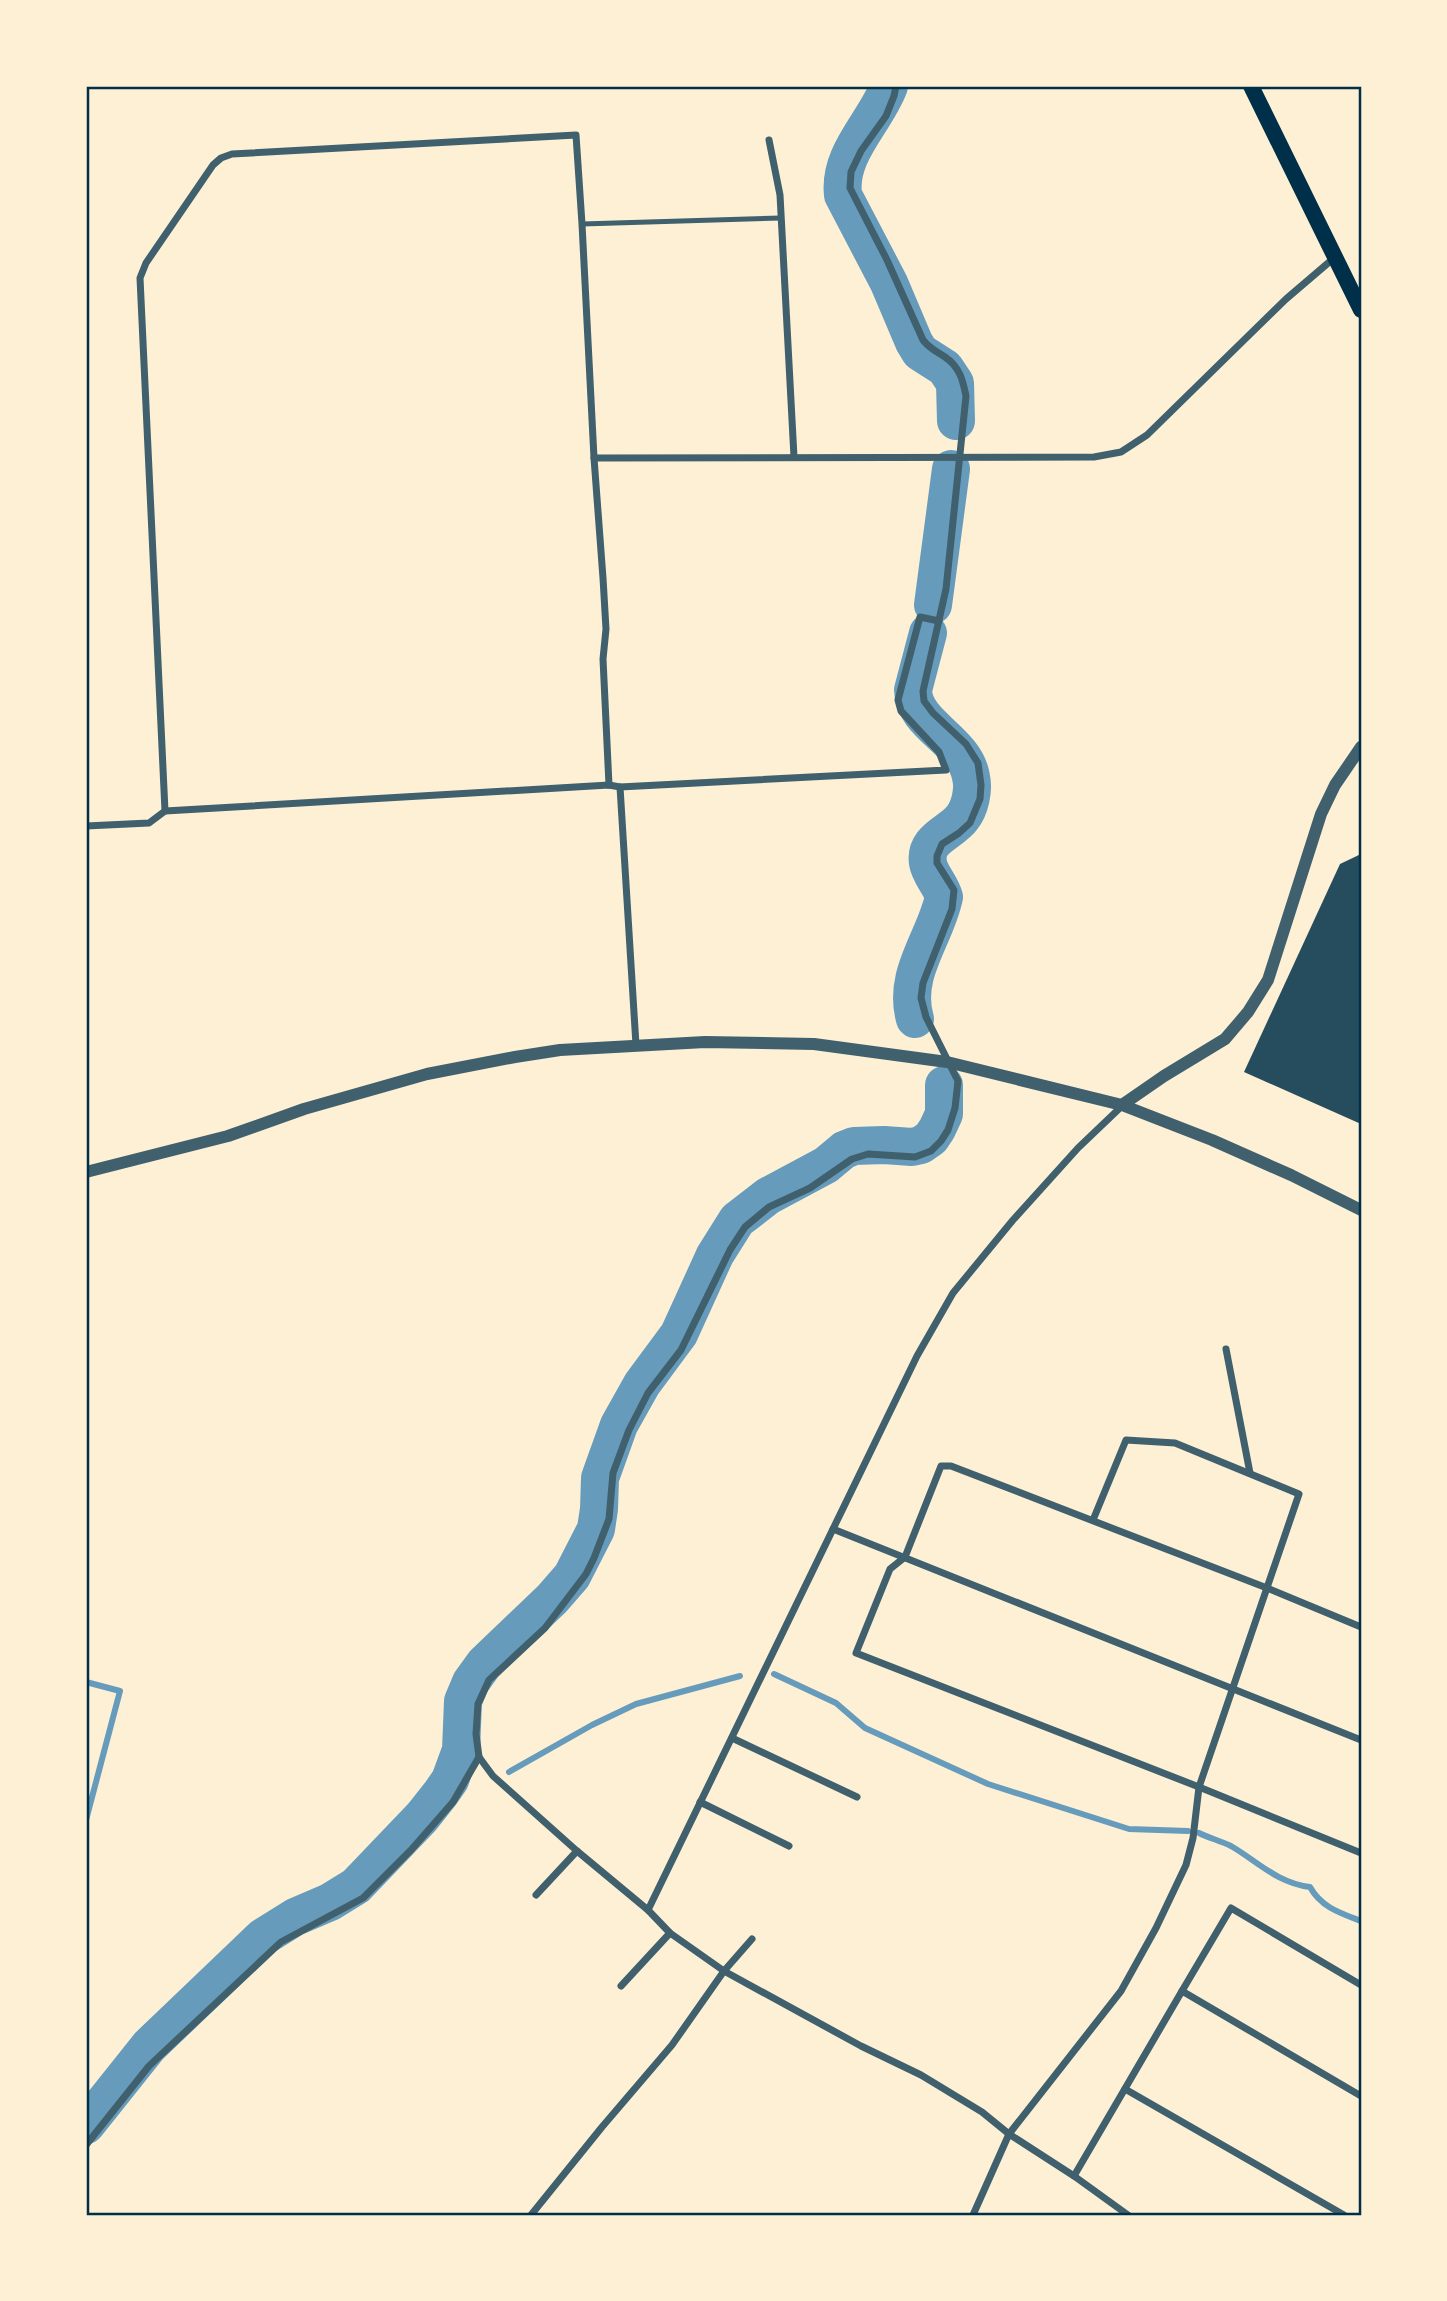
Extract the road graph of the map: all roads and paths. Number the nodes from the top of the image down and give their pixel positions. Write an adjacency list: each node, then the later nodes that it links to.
1 (896, 86): 9 (street)
2 (1251, 86): 6 (main road)
3 (769, 139): 4 (street)
4 (781, 218): 5 (lane); 8 (street)
5 (582, 223): 10 (street); 15 (street)
6 (1334, 258): 7 (main road); 9 (street)
7 (1361, 310)
8 (794, 457): 9 (street); 10 (street)
9 (961, 457): 11 (street)
10 (594, 458): 13 (street)
11 (939, 621): 14 (street); 18 (street)
12 (1361, 747): 19 (street)
13 (609, 785): 14 (street); 15 (street)
14 (620, 787): 17 (street)
15 (165, 811): 16 (street)
16 (86, 826)
17 (636, 1045): 18 (street); 20 (street)
18 (947, 1062): 19 (street); 32 (street)
19 (1122, 1105): 21 (street); 25 (street)
20 (86, 1172)
21 (1361, 1210)
22 (1226, 1349): 23 (street)
23 (1251, 1474): 24 (street); 27 (street)
24 (1093, 1520): 26 (street); 27 (street)
25 (833, 1529): 26 (street); 30 (street)
26 (905, 1557): 29 (street); 33 (street)
27 (1267, 1588): 28 (street); 29 (street)
28 (1361, 1627)
29 (1232, 1688): 31 (street); 33 (street)
30 (732, 1738): 34 (street); 35 (street)
31 (1361, 1740)
32 (480, 1757): 37 (street); 50 (street)
33 (1199, 1787): 38 (street); 49 (street)
34 (858, 1797)
35 (700, 1802): 36 (street); 40 (street)
36 (789, 1846)
37 (577, 1851): 39 (street); 40 (street)
38 (1361, 1853)
39 (536, 1895)
40 (649, 1910): 41 (street)
41 (670, 1933): 43 (street); 45 (street)
42 (752, 1939): 43 (street)
43 (724, 1971): 49 (street); 52 (street)
44 (1361, 1985): 46 (street)
45 (621, 1986)
46 (1182, 1991): 47 (street); 48 (street)
47 (1125, 2089): 51 (street); 55 (street)
48 (1361, 2096)
49 (1009, 2134): 51 (street); 53 (street)
50 (86, 2145)
51 (1074, 2176): 54 (street)
52 (531, 2215)
53 (973, 2215)
54 (1129, 2215)
55 (1344, 2215)

